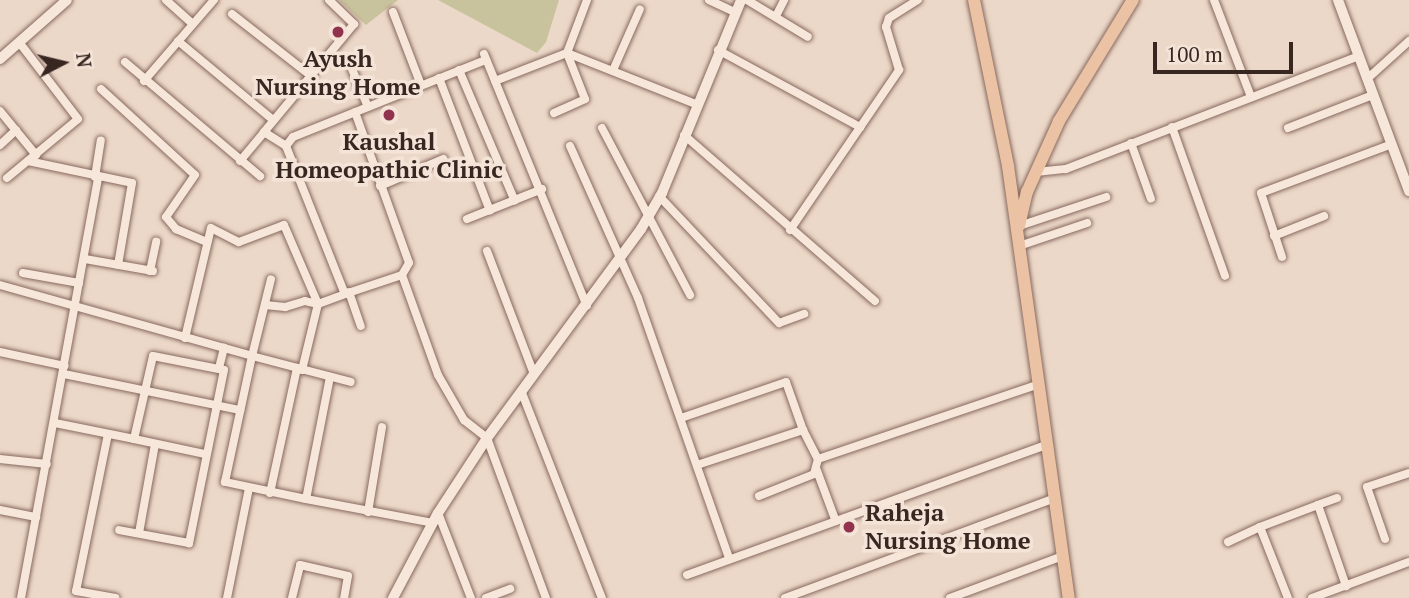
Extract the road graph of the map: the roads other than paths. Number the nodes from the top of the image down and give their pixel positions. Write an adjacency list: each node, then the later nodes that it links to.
1 (66, 0): 24 (street)
2 (166, 0): 20 (street)
3 (214, 0): 20 (street)
4 (330, 0): 33 (street)
5 (587, 0): 26 (street)
6 (709, 0): 17 (street)
7 (741, 0): 17 (street)
8 (747, 0): 19 (street)
9 (784, 0): 19 (street)
10 (918, 0): 48 (street)
11 (975, 0): 82 (main road)
12 (1133, 0): 65 (main road)
13 (1214, 0): 41 (street)
14 (1338, 0): 27 (street)
15 (640, 9): 30 (street)
16 (393, 12): 38 (street)
17 (735, 12): 25 (street)
18 (232, 14): 33 (street)
19 (776, 16): 21 (street)
20 (194, 24): 22 (street)
21 (808, 37)
22 (178, 41): 36 (street); 47 (street)
23 (1409, 41): 35 (street)
24 (19, 42): 28 (street); 61 (street)
25 (718, 50): 42 (street); 48 (street)
26 (567, 53): 30 (street); 37 (street); 46 (street)
27 (1359, 56): 35 (street); 41 (street)
28 (0, 59)
29 (125, 62): 36 (street)
30 (614, 68): 42 (street)
31 (352, 69): 43 (street)
32 (459, 70): 34 (street); 37 (street); 75 (street)
33 (311, 76): 47 (street)
34 (439, 78): 38 (street); 76 (street)
35 (1367, 79): 40 (street)
36 (144, 81): 64 (street)
37 (495, 81): 70 (street)
38 (421, 85): 43 (street)
39 (101, 89): 85 (street)
40 (1373, 95): 51 (street); 57 (street)
41 (1251, 97): 49 (street)
42 (696, 104): 54 (street)
43 (368, 107): 45 (street)
44 (0, 111): 52 (street)
45 (355, 112): 59 (street); 69 (street)
46 (554, 113)
47 (273, 120): 53 (street)
48 (860, 127): 81 (street)
49 (1172, 127): 56 (street); 93 (street)
50 (602, 128): 79 (street)
51 (1288, 128)
52 (16, 130): 58 (street); 61 (street)
53 (264, 132): 59 (street); 64 (street)
54 (684, 135): 72 (street); 81 (street)
55 (101, 140): 67 (street)
56 (1132, 143): 65 (street); 74 (street)
57 (1391, 144): 71 (street); 83 (street)
58 (0, 145)
59 (286, 146): 97 (street)
60 (570, 146): 88 (street)
61 (36, 155): 63 (street)
62 (443, 159): 69 (street)
63 (28, 161): 67 (street); 68 (street)
64 (240, 161): 66 (street)
65 (1036, 172): 82 (main road)
66 (260, 176)
67 (97, 177): 89 (street); 90 (street)
68 (7, 178)
69 (380, 187): 92 (street)
70 (542, 189): 75 (street); 103 (street)
71 (1409, 191)
72 (659, 196): 79 (street); 104 (street)
73 (1106, 197): 82 (street)
74 (1152, 199)
75 (515, 201): 76 (street)
76 (490, 211): 78 (street)
77 (1324, 216): 83 (street)
78 (467, 219)
79 (646, 219): 88 (street); 98 (street)
80 (1087, 223): 82 (street)
81 (790, 230): 99 (street)
82 (1019, 235): 116 (main road)
83 (1274, 236): 87 (street)
84 (156, 242): 90 (street)
85 (207, 242): 100 (street); 106 (street)
86 (487, 251): 113 (street)
87 (1282, 257)
88 (621, 258): 103 (street); 121 (street)
89 (85, 259): 90 (street); 95 (street)
90 (118, 265)
91 (23, 273): 95 (street)
92 (402, 275): 97 (street); 126 (street)
93 (1225, 275)
94 (271, 279): 101 (street)
95 (79, 283): 102 (street)
96 (0, 285): 102 (street)
97 (347, 293): 100 (street); 105 (street)
98 (690, 295)
99 (875, 301)
100 (318, 304): 101 (street); 111 (street)
101 (265, 305): 109 (street)
102 (74, 306): 106 (street); 112 (street)
103 (587, 306): 113 (street)
104 (804, 314)
105 (361, 326)
106 (185, 338): 107 (street)
107 (224, 348): 109 (street); 110 (street)
108 (0, 352): 112 (street)
109 (252, 356): 111 (street); 120 (street)
110 (219, 369): 117 (street); 119 (street)
111 (300, 369): 114 (street); 137 (street)
112 (64, 370): 117 (street); 122 (street)
113 (534, 374): 118 (street)
114 (330, 377): 115 (street); 141 (street)
115 (351, 382)
116 (1039, 384): 129 (main road); 132 (street)
117 (145, 391): 119 (street); 127 (street)
118 (522, 393): 126 (street); 170 (street)
119 (217, 406): 120 (street); 130 (street)
120 (240, 410): 136 (street)
121 (681, 418): 124 (street); 134 (street)
122 (55, 423): 125 (street); 133 (street)
123 (382, 427): 144 (street)
124 (803, 430): 132 (street); 134 (street)
125 (108, 434): 127 (street); 159 (street)
126 (487, 438): 146 (street); 169 (street)
127 (134, 439): 128 (street)
128 (155, 444): 130 (street); 150 (street)
129 (1047, 445): 139 (main road); 147 (street)
130 (205, 454): 150 (street)
131 (0, 459): 133 (street)
132 (817, 463): 138 (street); 147 (street)
133 (47, 464): 145 (street)
134 (697, 465): 154 (street)
135 (1409, 473): 151 (street)
136 (249, 488): 137 (street); 163 (street)
137 (270, 492): 141 (street)
138 (759, 496)
139 (1055, 498): 153 (main road); 171 (street)
140 (1337, 498): 142 (street)
141 (306, 499): 144 (street)
142 (1318, 505): 148 (street); 158 (street)
143 (0, 510): 145 (street)
144 (368, 512): 146 (street)
145 (36, 517): 160 (street)
146 (436, 518): 166 (street); 167 (street)
147 (835, 519): 154 (street)
148 (1260, 527): 152 (street); 174 (street)
149 (119, 530): 150 (street)
150 (139, 533)
151 (1385, 539)
152 (1228, 542)
153 (1063, 556): 172 (street); 173 (main road)
154 (729, 558): 156 (street)
155 (1409, 562): 158 (street)
156 (687, 575)
157 (510, 589): 168 (street)
158 (1341, 591): 175 (street)
159 (75, 594): 162 (street)
160 (21, 597): 161 (street)
161 (31, 598)
162 (115, 598)
163 (227, 598)
164 (292, 598): 165 (street)
165 (344, 598)
166 (393, 598)
167 (471, 598)
168 (486, 598)
169 (546, 598)
170 (602, 598)
171 (785, 598)
172 (950, 598)
173 (1069, 598)
174 (1288, 598)
175 (1312, 598)

